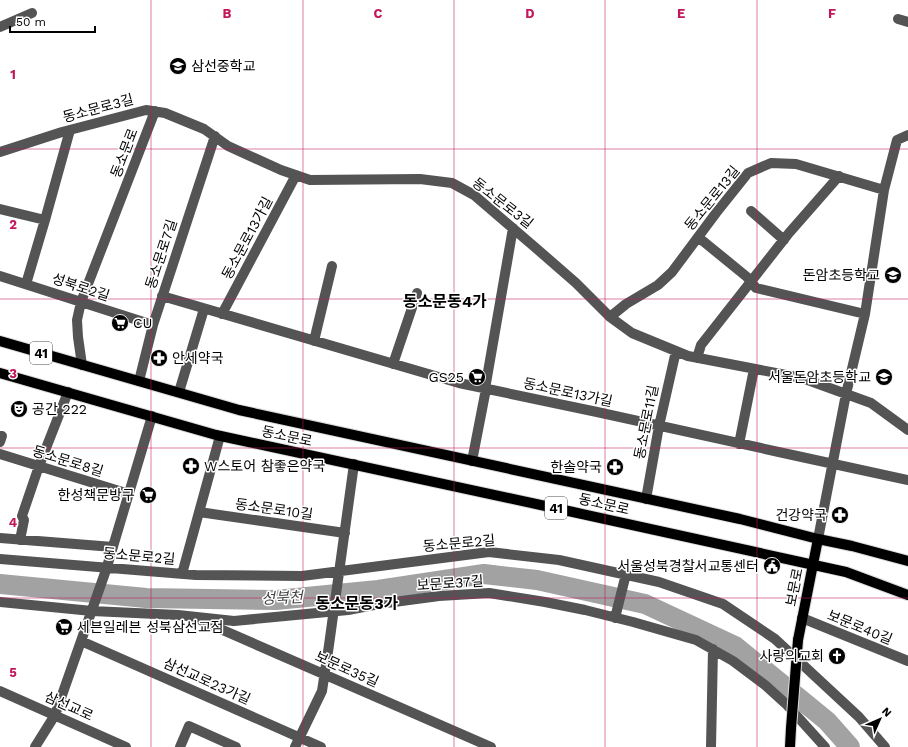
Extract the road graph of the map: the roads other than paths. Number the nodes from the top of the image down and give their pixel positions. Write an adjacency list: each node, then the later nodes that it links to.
1 (32, 13): 2 (street)
2 (0, 27)
3 (155, 111): 4 (street, 동소문로3길); 6 (street, 동소문로3길); 23 (street, 동소문로)
4 (70, 130): 7 (street, 동소문로3길); 13 (street)
5 (908, 135): 10 (street)
6 (214, 136): 8 (street, 동소문로3길); 22 (street, 동소문로7길)
7 (0, 152)
8 (296, 175): 14 (street, 동소문로3길); 25 (street, 동소문로13가길)
9 (839, 176): 10 (street, 동소문로13길); 15 (street, 동소문로13길); 16 (street)
10 (884, 190): 26 (street)
11 (0, 209): 13 (street)
12 (751, 211): 16 (street)
13 (45, 220): 20 (street)
14 (513, 228): 27 (street, 동소문로3길); 38 (street)
15 (698, 237): 19 (street); 27 (street, 동소문로13길)
16 (784, 240): 19 (street)
17 (332, 266): 30 (street)
18 (0, 276): 20 (street, 성북로2길)
19 (751, 281): 26 (street); 32 (street)
20 (26, 284): 23 (street, 성북로2길)
21 (417, 293): 34 (street)
22 (162, 296): 24 (street, 동소문로13가길); 28 (street, 동소문로7길)
23 (81, 302): 28 (street, 성북로2길); 33 (street, 동소문로)
24 (204, 309): 25 (street, 동소문로13가길); 40 (street)
25 (222, 314): 30 (street, 동소문로13가길)
26 (864, 314): 41 (street)
27 (610, 317): 31 (street, 동소문로3길)
28 (153, 325): 37 (street, 동소문로7길)
29 (0, 341): 33 (main road, 동소문로 / 41)
30 (314, 341): 34 (street, 동소문로13가길)
31 (676, 351): 32 (street, 동소문로3길); 43 (street, 동소문로11길)
32 (697, 358): 35 (street, 동소문로3길)
33 (82, 364): 37 (main road, 동소문로 / 41)
34 (393, 364): 38 (street, 동소문로13가길)
35 (754, 369): 41 (street, 동소문로3길); 48 (street)
36 (0, 373): 39 (main road, 동소문로 / 41)
37 (139, 381): 40 (main road, 동소문로 / 41)
38 (484, 389): 43 (street, 동소문로13가길); 50 (street)
39 (68, 392): 42 (main road, 동소문로 / 41); 53 (street)
40 (179, 392): 50 (main road, 동소문로 / 41)
41 (846, 394): 44 (street, 동소문로3길); 52 (street)
42 (152, 416): 46 (main road, 동소문로 / 41); 55 (street)
43 (659, 426): 48 (street, 동소문로13가길); 56 (street, 동소문로11길)
44 (908, 430)
45 (0, 436): 47 (street)
46 (220, 436): 51 (main road, 동소문로 / 41); 57 (street)
47 (0, 442)
48 (739, 444): 52 (street, 동소문로13가길)
49 (0, 454): 53 (street, 동소문로8길)
50 (472, 461): 56 (main road, 동소문로 / 41)
51 (354, 464): 58 (street); 65 (main road, 동소문로 / 41)
52 (832, 464): 54 (street, 동소문로13가길); 60 (street)
53 (39, 466): 55 (street, 동소문로8길); 61 (street)
54 (908, 480)
55 (129, 494): 62 (street)
56 (646, 499): 60 (main road, 동소문로 / 41)
57 (199, 512): 58 (street, 동소문로10길); 68 (street)
58 (345, 533): 67 (street)
59 (0, 538): 61 (street)
60 (818, 538): 64 (main road, 동소문로 / 41); 65 (main road, 보문로)
61 (20, 540): 62 (street)
62 (113, 547): 66 (street)
63 (0, 559): 66 (street, 동소문로2길)
64 (908, 562)
65 (813, 565): 70 (main road, 동소문로 / 41); 76 (main road, 보문로)
66 (107, 569): 68 (street, 동소문로2길); 72 (street)
67 (339, 573): 68 (street, 동소문로2길); 69 (street, 동소문로2길); 73 (street)
68 (182, 574)
69 (626, 574): 75 (street); 93 (street, 동소문로2길)
70 (908, 595)
71 (0, 602): 72 (street, 보문로37길)
72 (92, 609): 74 (street, 보문로37길); 77 (street)
73 (334, 609): 74 (street, 보문로37길); 75 (street, 보문로37길); 80 (street)
74 (193, 617): 80 (street, 보문로35길)
75 (615, 618): 78 (street, 보문로37길)
76 (802, 618): 79 (street, 보문로40길); 91 (main road, 보문로, bridge)
77 (81, 641): 82 (street); 83 (street, 삼선교로23가길)
78 (713, 649): 90 (street); 92 (street, 보문로37길)
79 (908, 661)
80 (324, 675): 83 (street); 89 (street, 보문로35길)
81 (0, 691): 82 (street, 삼선교로)
82 (55, 715): 84 (street); 85 (street, 삼선교로)
83 (298, 742): 88 (street, 삼선교로23가길)
84 (35, 747)
85 (126, 747)
86 (180, 747): 87 (street)
87 (236, 747)
88 (322, 747)
89 (491, 747)
90 (711, 747)
91 (790, 747)
92 (825, 747)
93 (885, 747)

